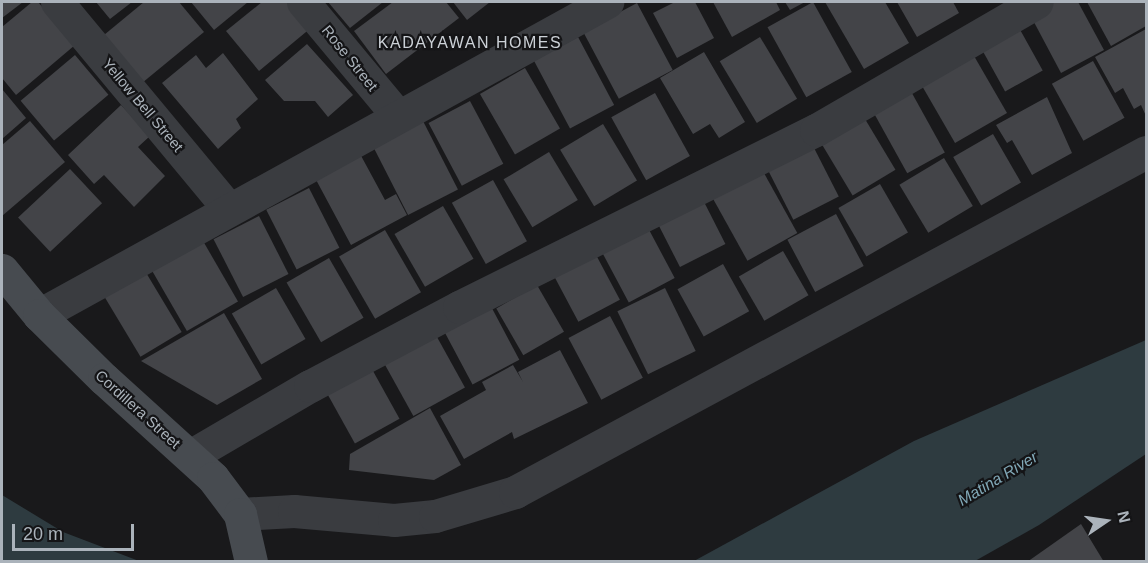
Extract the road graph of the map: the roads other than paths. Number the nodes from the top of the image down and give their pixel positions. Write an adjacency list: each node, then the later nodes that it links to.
1 (57, 2): 8 (street, Yellow Bell Street)
2 (303, 2): 6 (street, Rose Street)
3 (607, 2): 5 (street)
4 (1036, 2): 11 (street)
5 (567, 10): 6 (street)
6 (397, 116): 8 (street)
7 (1146, 152): 12 (street)
8 (228, 207): 10 (street)
9 (2, 270): 10 (street, Cordillera Street)
10 (39, 315): 11 (street, Cordillera Street)
11 (190, 456): 12 (street, Cordillera Street)
12 (240, 514): 13 (street, Cordillera Street)
13 (251, 561)

